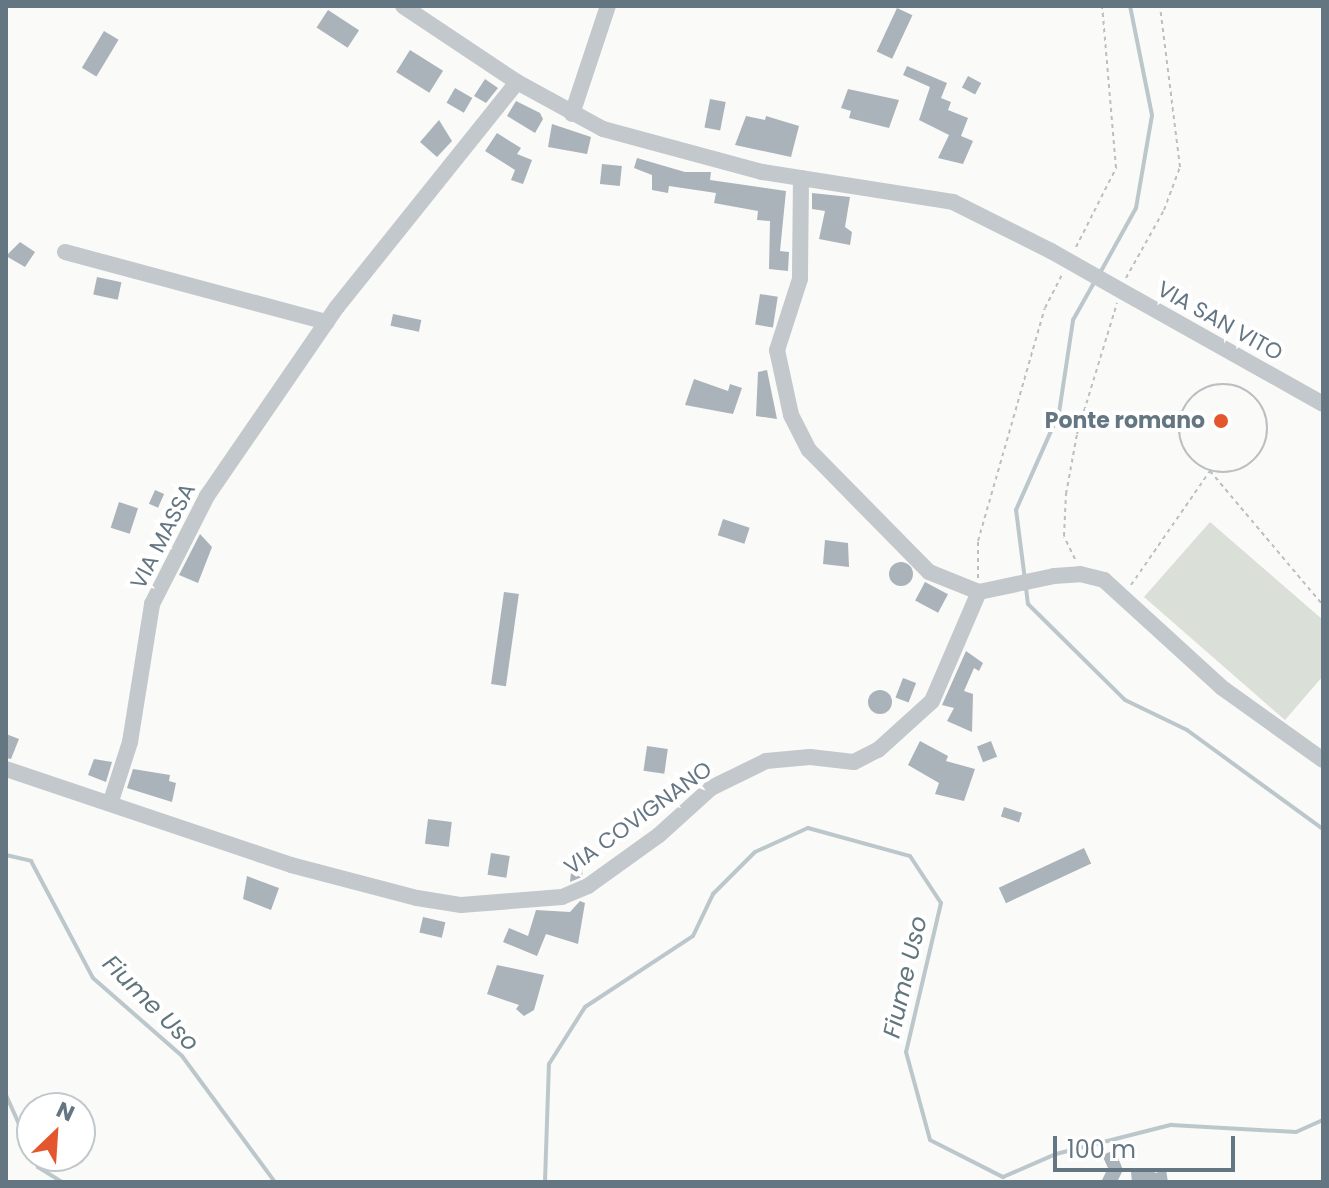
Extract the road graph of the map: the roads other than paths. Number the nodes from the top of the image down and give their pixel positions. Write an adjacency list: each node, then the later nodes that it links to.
1 (403, 6): 3 (street, VIA SAN VITO)
2 (608, 6): 4 (street)
3 (517, 82): 4 (street, VIA SAN VITO); 7 (street, VIA MASSA)
4 (572, 114): 5 (street, VIA SAN VITO)
5 (801, 178): 8 (street, VIA SAN VITO, bridge); 9 (street)
6 (65, 252): 7 (street)
7 (327, 322): 12 (street, VIA MASSA)
8 (1323, 404)
9 (979, 592): 10 (street); 12 (street, VIA COVIGNANO)
10 (1323, 760)
11 (6, 769): 12 (street, VIA COVIGNANO)
12 (111, 801)

